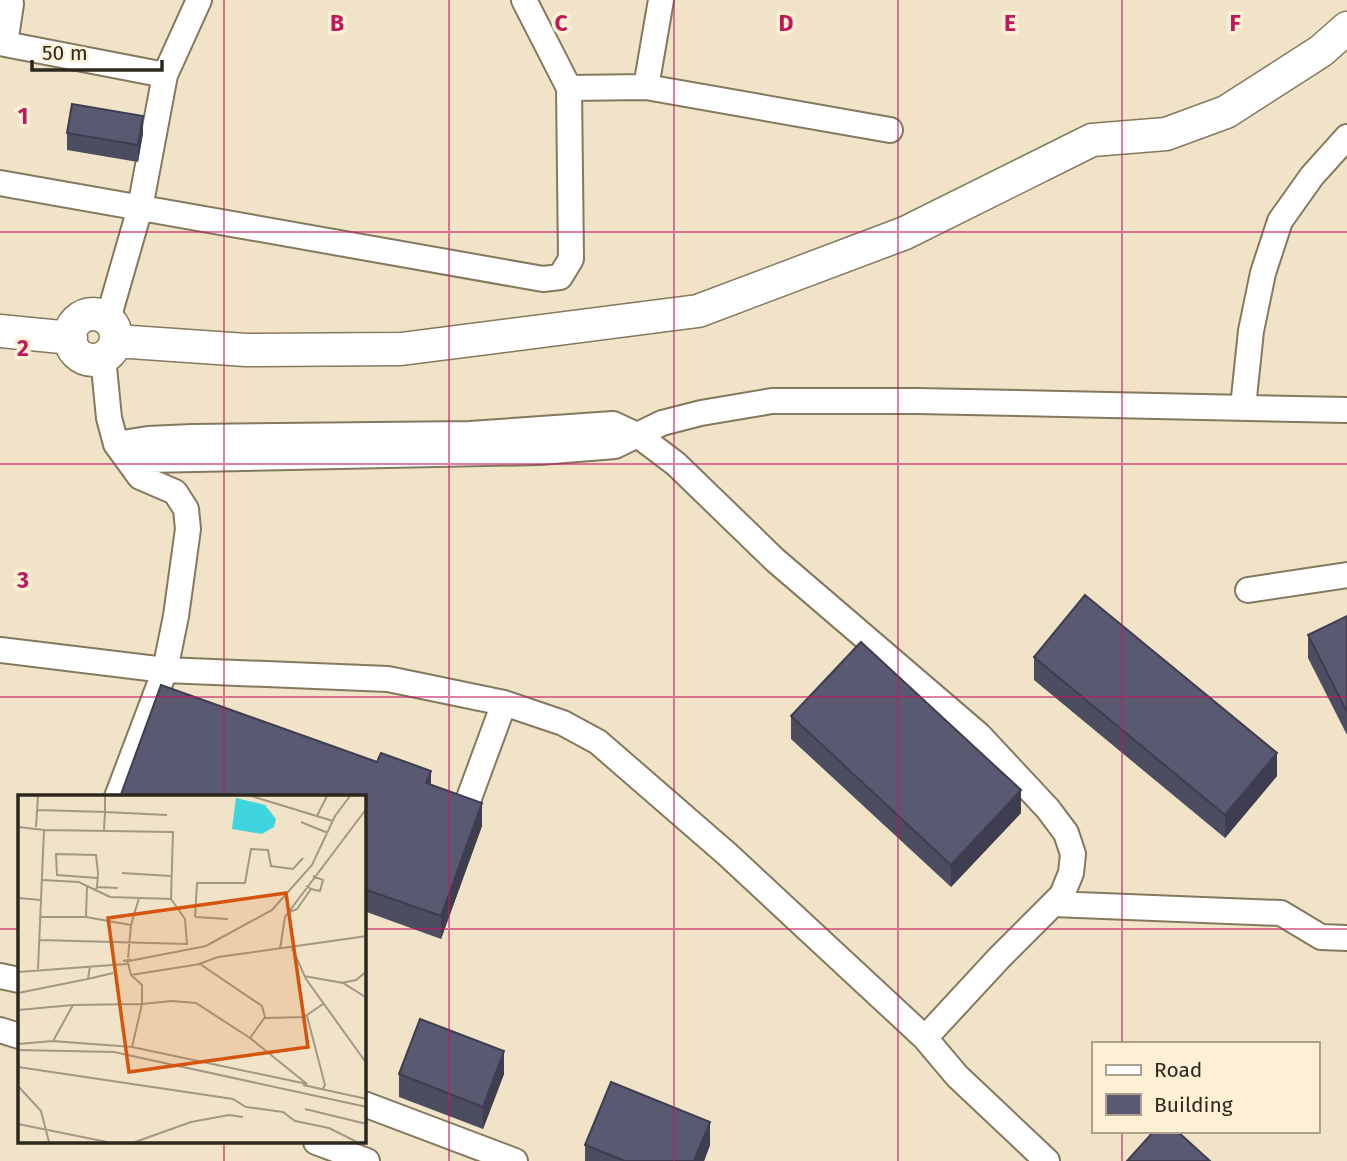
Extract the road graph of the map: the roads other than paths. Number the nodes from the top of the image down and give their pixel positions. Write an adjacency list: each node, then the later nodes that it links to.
1 (199, 0): 6 (street)
2 (524, 0): 8 (street)
3 (661, 0): 7 (street)
4 (0, 2): 6 (street)
5 (1347, 28): 14 (main road)
6 (165, 75): 12 (street)
7 (646, 87): 8 (street); 9 (street)
8 (569, 88): 12 (street)
9 (890, 130)
10 (1342, 147): 15 (street)
11 (0, 183): 12 (street)
12 (141, 208): 14 (street)
13 (0, 331): 14 (main road)
14 (109, 339): 18 (street)
15 (1243, 407): 16 (street); 17 (street)
16 (1341, 415)
17 (639, 436): 18 (street); 26 (street)
18 (116, 444): 22 (street)
19 (1347, 575): 20 (street)
20 (1248, 590)
21 (0, 650): 22 (street)
22 (165, 670): 23 (street); 24 (street)
23 (505, 704): 25 (street); 32 (street)
24 (118, 795)
25 (465, 808)
26 (1053, 904): 27 (street); 32 (street)
27 (1347, 939)
28 (0, 976): 29 (street)
29 (18, 981)
30 (0, 1030): 31 (street)
31 (18, 1036)
32 (925, 1038): 37 (street)
33 (366, 1105): 36 (street)
34 (321, 1144): 35 (street)
35 (367, 1161)
36 (515, 1161)
37 (1047, 1161)

